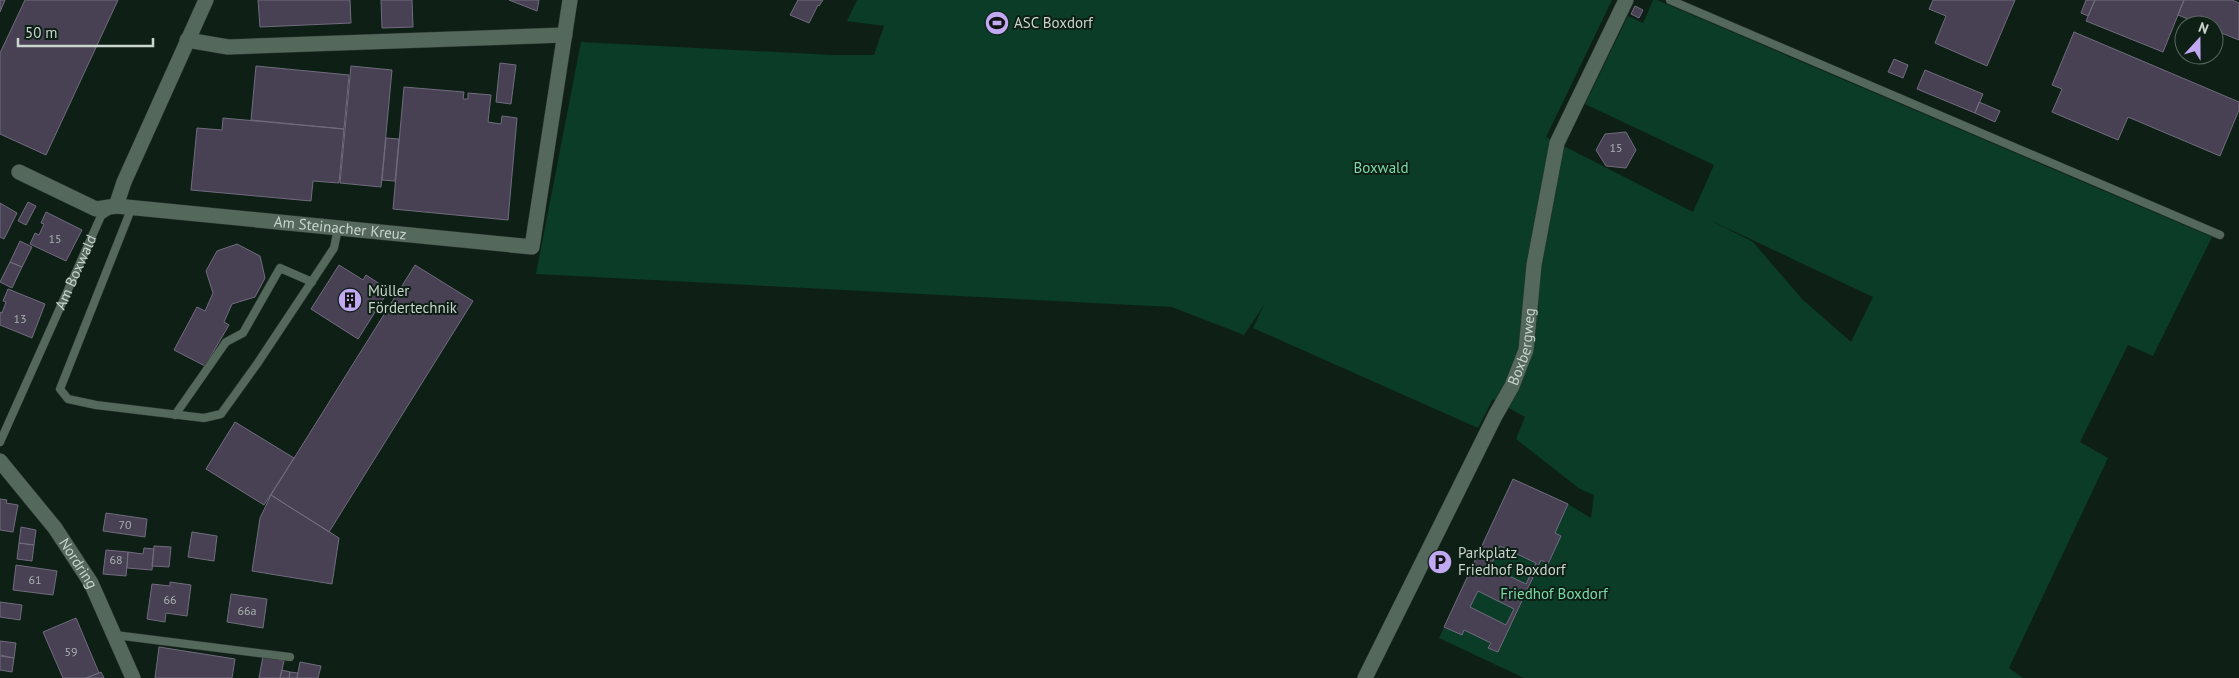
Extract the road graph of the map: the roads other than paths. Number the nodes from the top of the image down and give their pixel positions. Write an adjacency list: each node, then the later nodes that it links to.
1 (206, 0): 6 (street)
2 (570, 0): 5 (street, Am Steinacher Kreuz)
3 (1626, 0): 19 (street, Boxbergweg)
4 (1670, 0): 11 (lane)
5 (565, 35): 6 (street); 10 (street, Am Steinacher Kreuz)
6 (188, 40): 8 (street)
7 (19, 172): 8 (street)
8 (116, 206): 9 (street, Am Steinacher Kreuz); 14 (lane, Am Boxwald)
9 (132, 207): 10 (street, Am Steinacher Kreuz); 13 (lane)
10 (338, 228): 12 (lane)
11 (2220, 235)
12 (312, 282): 13 (lane); 13 (lane)
13 (175, 415)
14 (0, 442)
15 (0, 461): 16 (street, Nordring)
16 (115, 635): 17 (lane); 18 (street, Nordring)
17 (290, 657)
18 (134, 678)
19 (1365, 678)

